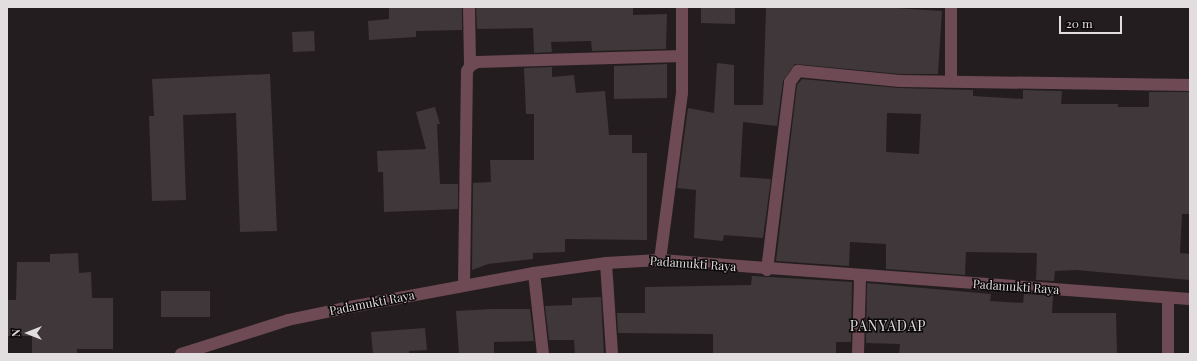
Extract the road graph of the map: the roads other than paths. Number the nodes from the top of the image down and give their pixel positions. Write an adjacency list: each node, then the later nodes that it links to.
1 (469, 7): 5 (street)
2 (682, 7): 4 (street)
3 (951, 7): 6 (street)
4 (682, 56): 5 (street); 8 (street)
5 (470, 66): 13 (street)
6 (951, 81): 7 (street); 10 (street)
7 (1190, 84)
8 (660, 260): 9 (street, Padamukti Raya); 10 (street, Padamukti Raya)
9 (607, 268): 11 (street, Padamukti Raya); 18 (street)
10 (767, 270): 12 (street, Padamukti Raya)
11 (534, 273): 13 (street, Padamukti Raya); 17 (street)
12 (860, 276): 14 (street, Padamukti Raya); 19 (street)
13 (464, 285): 16 (street, Padamukti Raya)
14 (1168, 298): 15 (street, Padamukti Raya); 20 (street)
15 (1190, 299)
16 (181, 354)
17 (543, 354)
18 (612, 354)
19 (858, 354)
20 (1168, 354)

